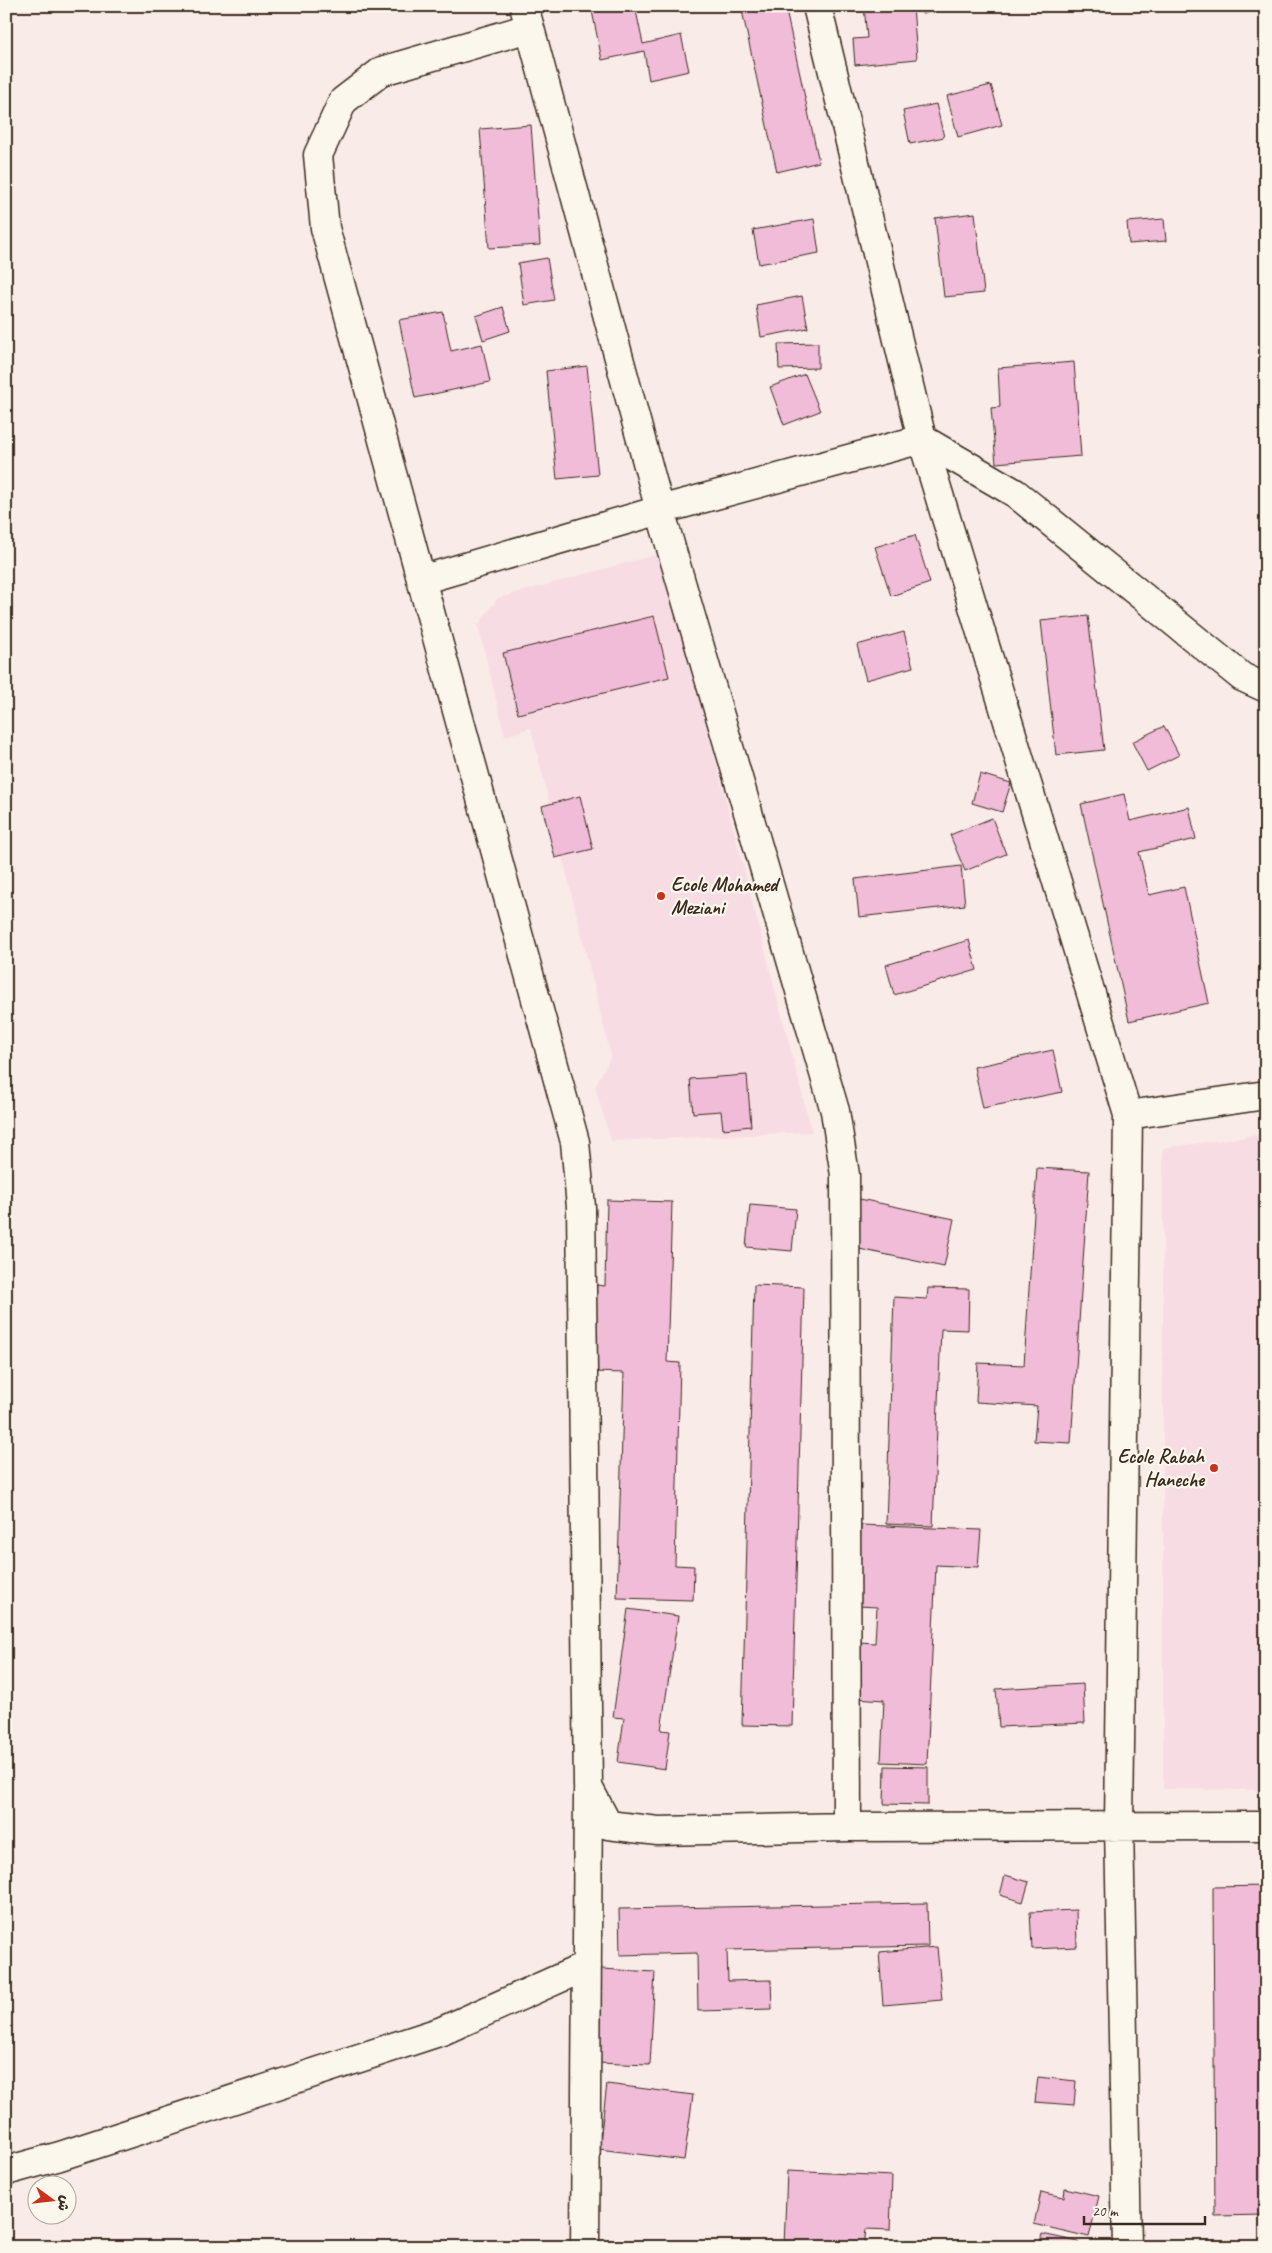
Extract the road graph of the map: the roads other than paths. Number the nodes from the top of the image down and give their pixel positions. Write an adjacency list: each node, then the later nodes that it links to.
1 (817, 6): 3 (street)
2 (527, 17): 4 (street); 5 (street)
3 (922, 438): 4 (street); 6 (street); 8 (street)
4 (660, 510): 5 (street); 12 (street)
5 (421, 580): 9 (street)
6 (1266, 688)
7 (1266, 1096): 8 (street)
8 (1128, 1115): 10 (street)
9 (588, 1787): 12 (street); 13 (street)
10 (1119, 1825): 11 (street); 12 (street); 16 (street)
11 (1266, 1826)
12 (848, 1827)
13 (587, 1966): 14 (street); 15 (street)
14 (6, 2171)
15 (585, 2247)
16 (1127, 2247)

